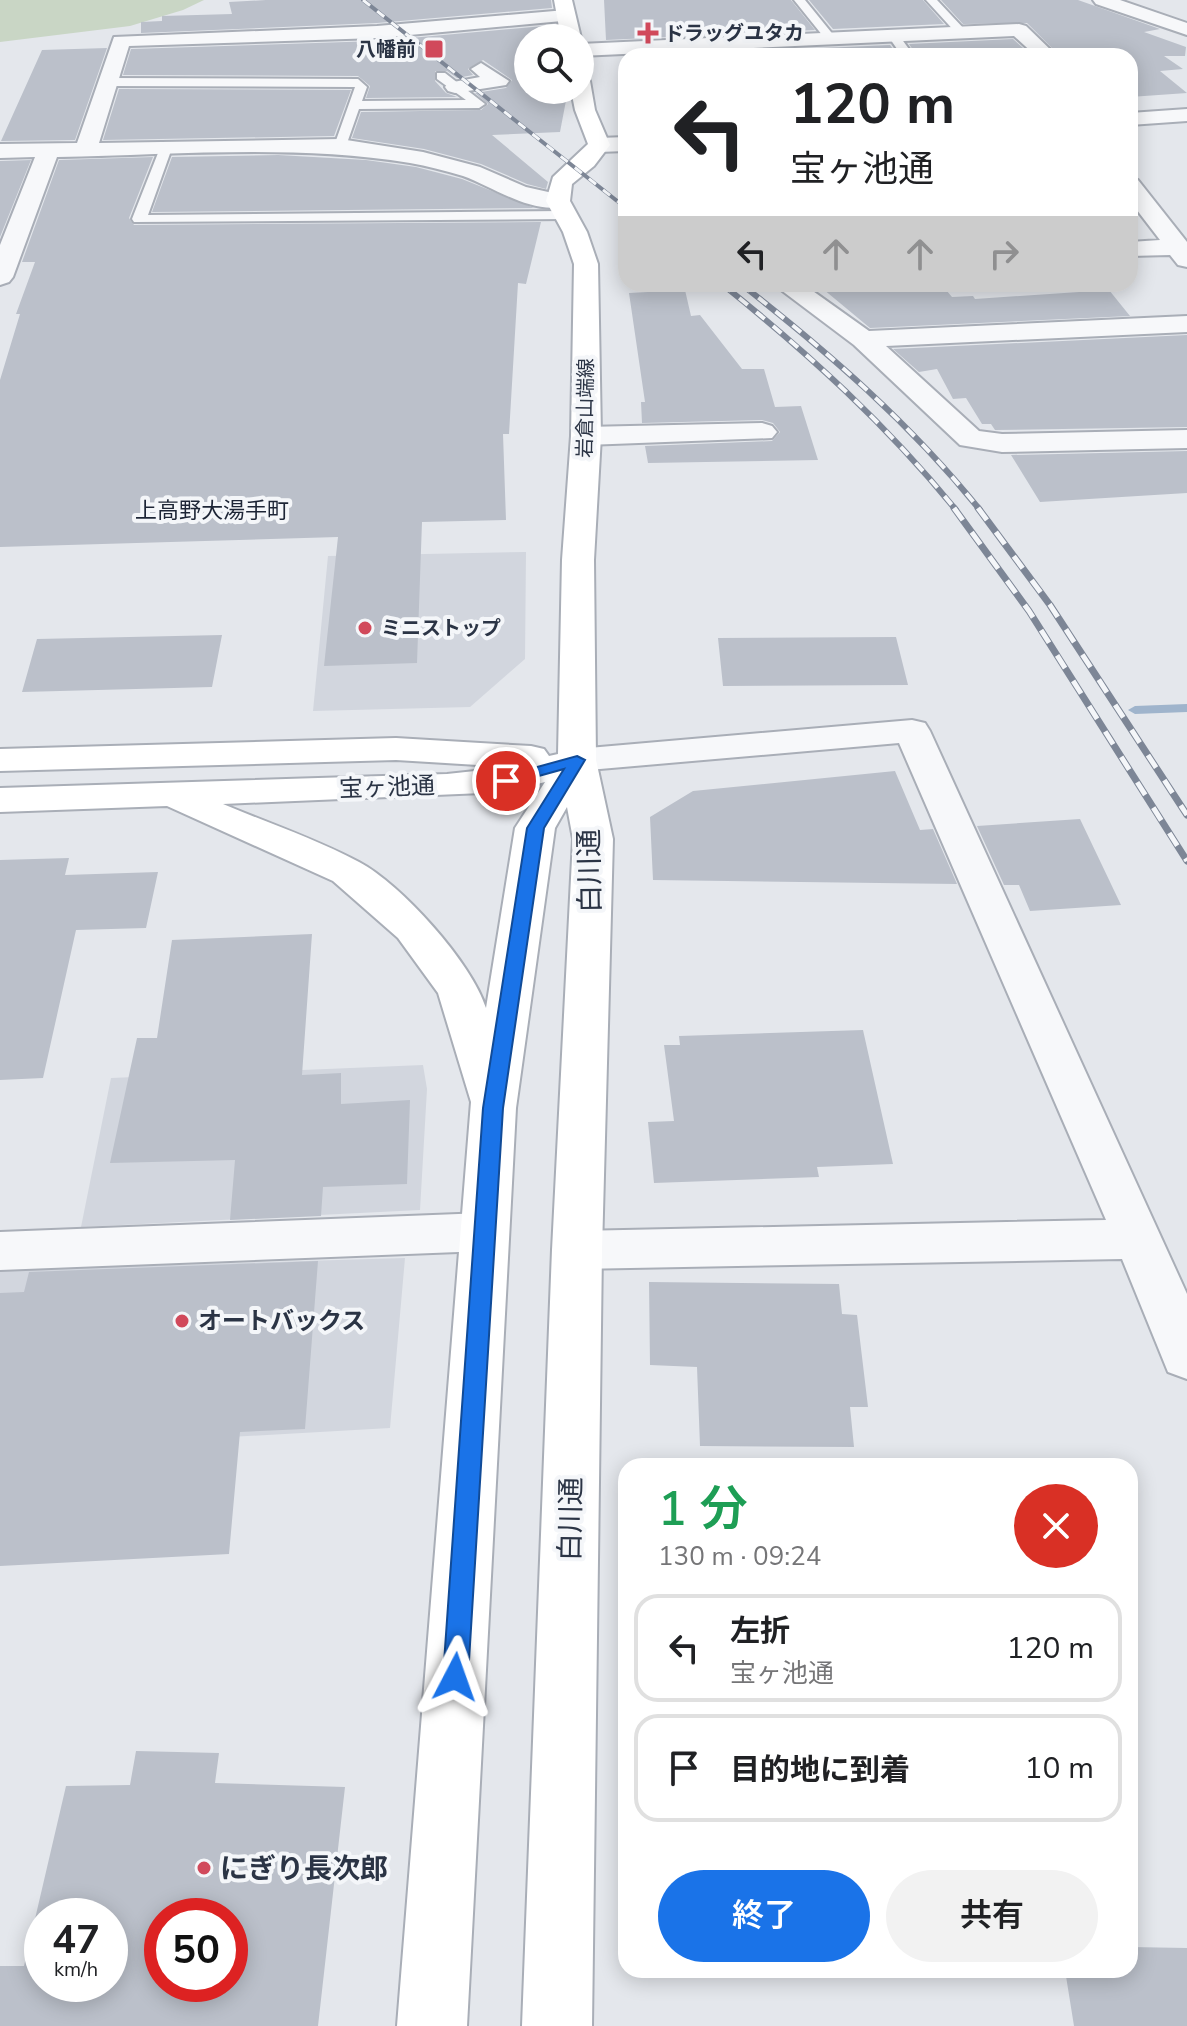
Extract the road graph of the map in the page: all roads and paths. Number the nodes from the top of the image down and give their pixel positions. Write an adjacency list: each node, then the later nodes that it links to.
1 (799, 0): 11 (lane)
2 (931, 0): 8 (lane)
3 (1102, 0): 7 (street)
4 (561, 4): 6 (main road); 9 (street)
5 (279, 12): 9 (street)
6 (567, 24)
7 (1187, 29)
8 (962, 33): 10 (street); 15 (street)
9 (282, 36): 19 (street)
10 (894, 36): 11 (street); 14 (lane)
11 (831, 39): 13 (street)
12 (618, 48): 16 (street)
13 (626, 48)
14 (902, 48)
15 (1038, 48)
16 (594, 49)
17 (481, 69): 18 (street)
18 (448, 81): 21 (lane)
19 (109, 82): 21 (lane); 27 (street)
20 (584, 104): 24 (main road)
21 (352, 105): 25 (lane)
22 (1187, 115): 23 (street)
23 (1138, 118)
24 (613, 145): 31 (main road)
25 (340, 146): 26 (street); 31 (street)
26 (166, 148): 27 (street); 31 (lane)
27 (86, 149): 28 (street)
28 (49, 150): 29 (street); 32 (street)
29 (0, 151)
30 (1138, 195): 34 (street)
31 (561, 208): 40 (main road, 岩倉山端線)
32 (8, 239): 35 (street)
33 (1138, 249): 34 (street)
34 (1184, 251)
35 (0, 277)
36 (797, 292): 38 (street)
37 (1187, 324): 38 (street)
38 (863, 339): 41 (street)
39 (762, 432): 40 (street)
40 (586, 436): 43 (main road, 岩倉山端線)
41 (1187, 439)
42 (0, 760): 43 (main road, 宝ヶ池通)
43 (577, 760): 44 (main road, 宝ヶ池通); 46 (main road, 白川通); 48 (street); 49 (main road, 白川通)
44 (169, 795): 45 (main road, 宝ヶ池通); 46 (main road)
45 (0, 800)
46 (493, 1108): 47 (main road, 白川通)
47 (484, 1232): 50 (street); 52 (main road, 白川通)
48 (1139, 1239): 49 (street); 51 (street)
49 (577, 1250): 53 (main road, 白川通)
50 (0, 1251)
51 (1187, 1357)
52 (432, 2026)
53 (557, 2026)

